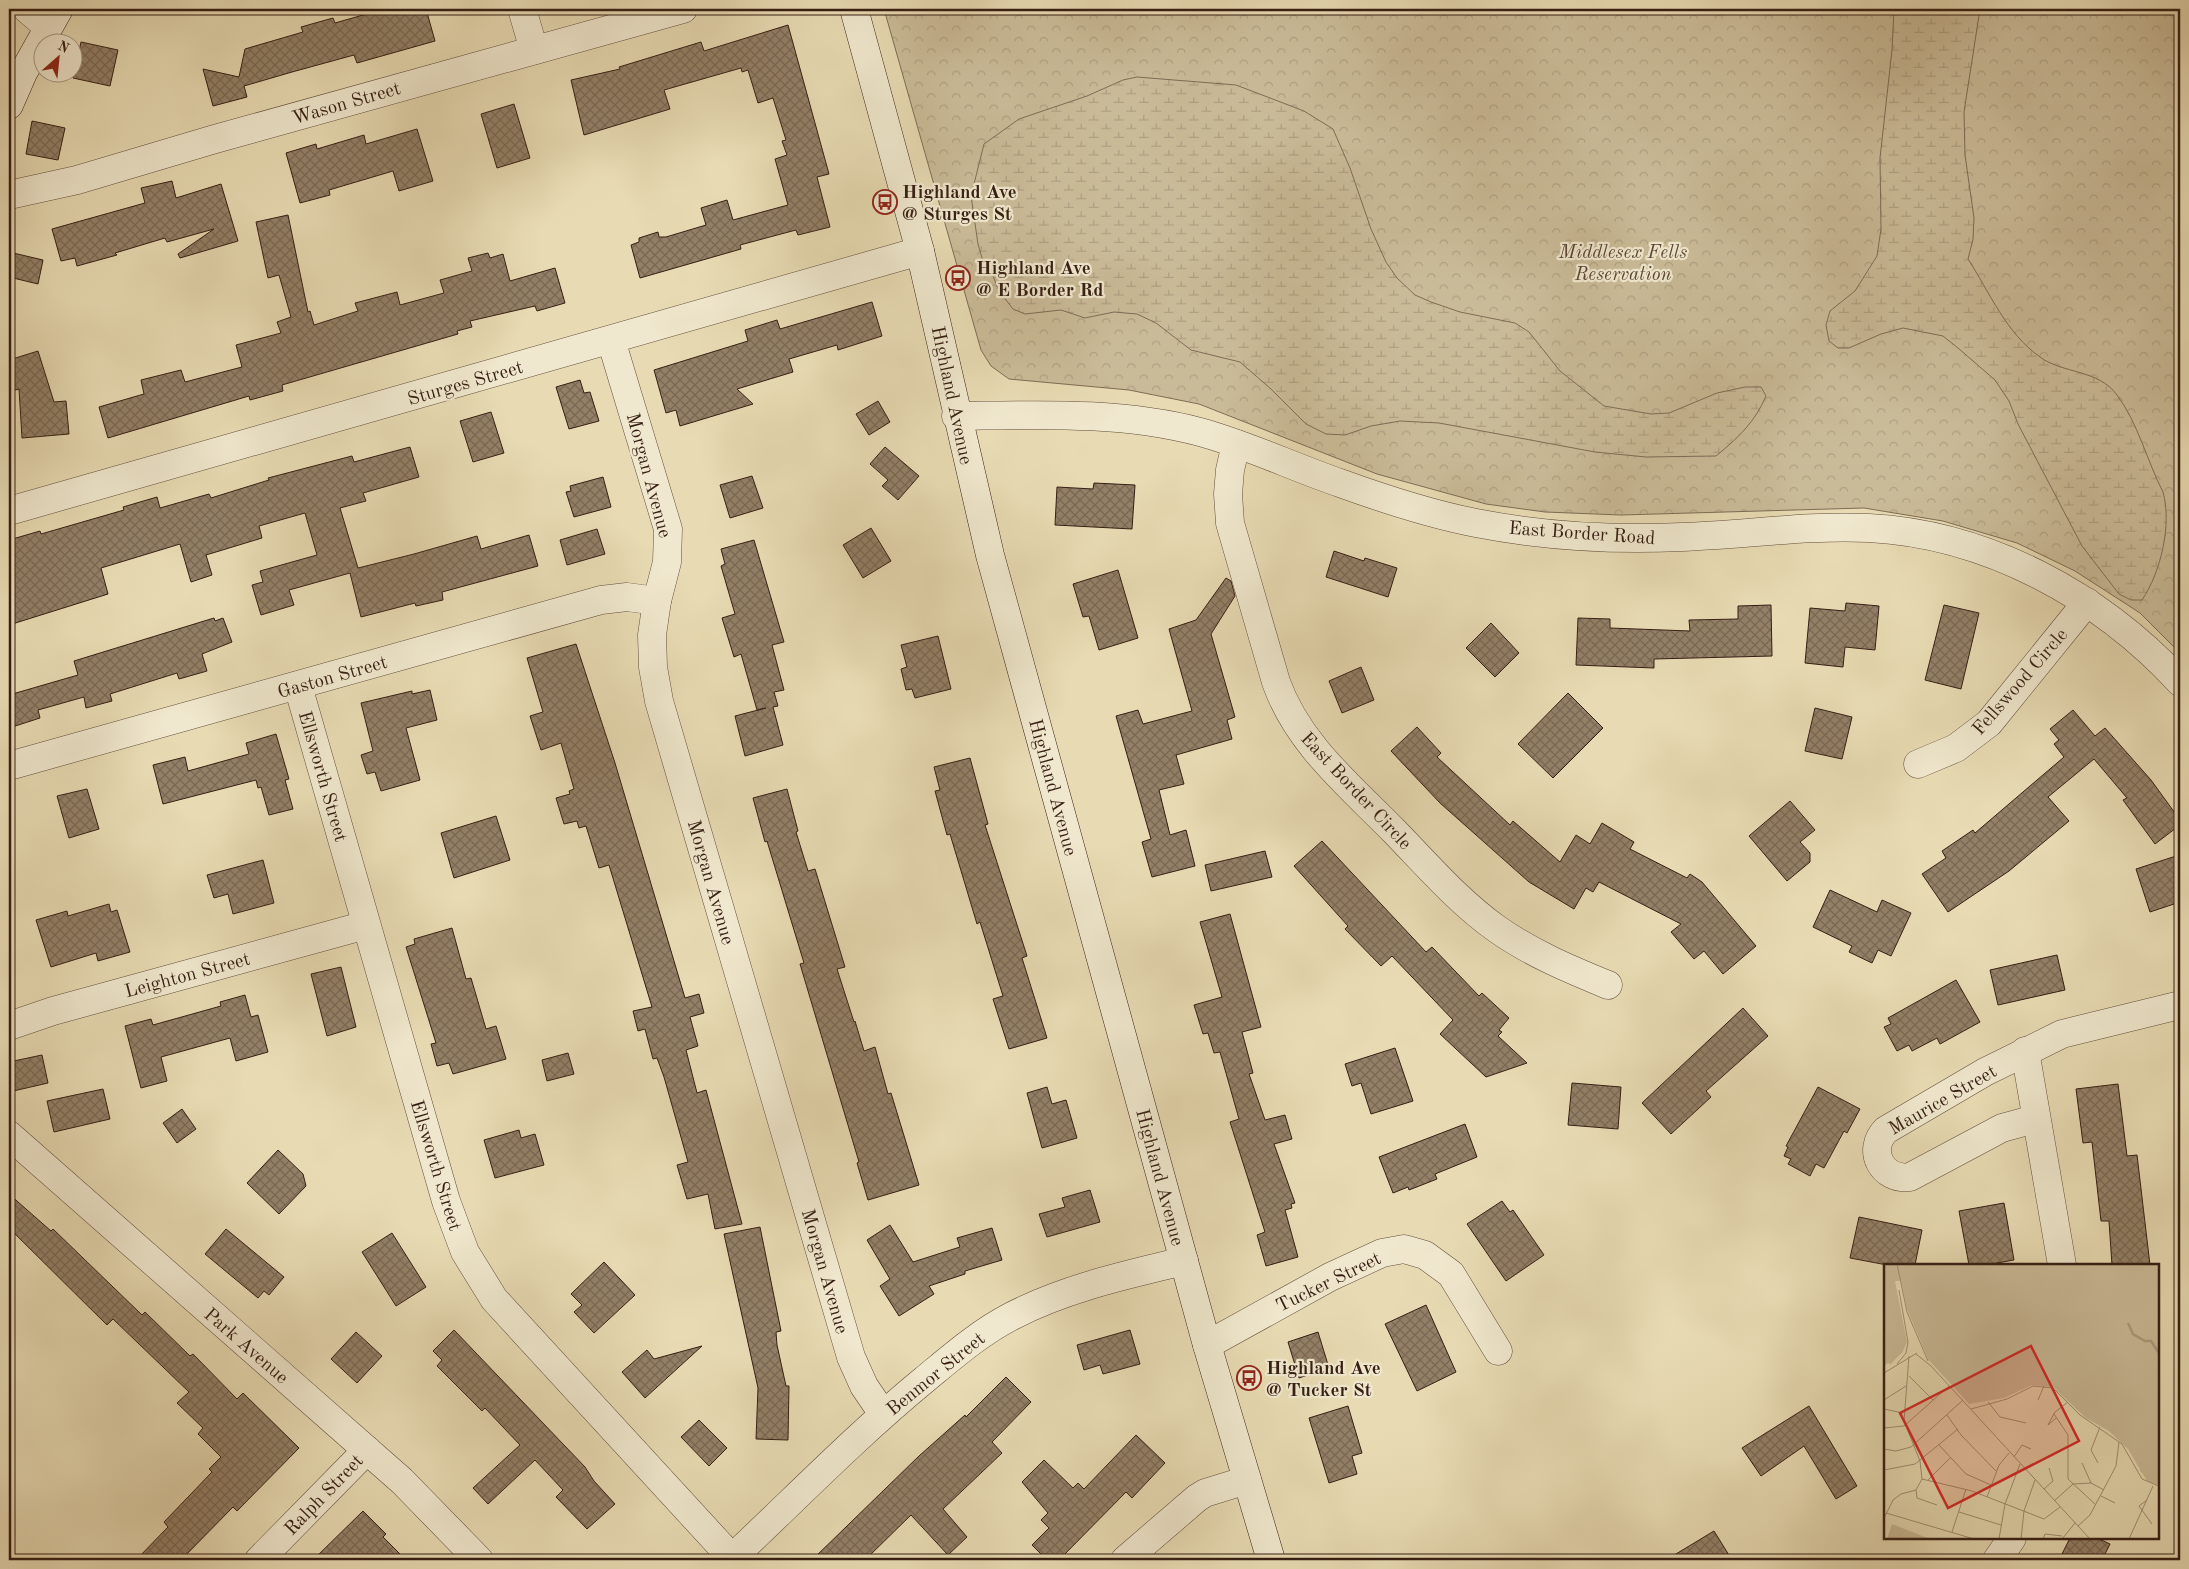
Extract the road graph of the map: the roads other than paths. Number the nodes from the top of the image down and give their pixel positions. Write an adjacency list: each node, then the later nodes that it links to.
1 (27, 9): 5 (street)
2 (522, 9): 6 (street)
3 (683, 9): 6 (street, Wason Street)
4 (854, 9): 9 (street, Highland Avenue)
5 (54, 18): 7 (street)
6 (534, 50): 8 (street, Wason Street)
7 (9, 105)
8 (9, 194)
9 (920, 251): 10 (street, Sturges Street); 11 (street, Highland Avenue)
10 (611, 340): 13 (street, Sturges Street); 14 (street, Morgan Avenue)
11 (956, 416): 12 (street, East Border Road); 27 (street, Highland Avenue)
12 (1236, 444): 15 (street, East Border Road); 21 (street, East Border Circle)
13 (9, 511)
14 (657, 601): 17 (street, Gaston Street); 31 (street, Morgan Avenue)
15 (2087, 602): 16 (street, East Border Road); 18 (street, Fellswood Circle)
16 (2180, 682)
17 (298, 686): 19 (street, Gaston Street); 20 (street, Ellsworth Street)
18 (1918, 764)
19 (9, 766)
20 (366, 925): 23 (street, Leighton Street); 35 (street, Ellsworth Street)
21 (1608, 985)
22 (2180, 1005): 24 (street, Maurice Street)
23 (9, 1026)
24 (2025, 1051): 25 (street); 25 (street, Maurice Street)
25 (2035, 1119): 28 (street)
26 (9, 1135): 32 (street, Park Avenue)
27 (1184, 1261): 29 (street, Highland Avenue); 31 (street, Benmor Street)
28 (2062, 1264)
29 (1207, 1345): 30 (street, Tucker Street); 33 (street, Highland Avenue)
30 (1498, 1351)
31 (883, 1414): 35 (street, Benmor Street)
32 (367, 1450): 36 (street, Ralph Street); 37 (street, Park Avenue)
33 (1247, 1480): 38 (street); 39 (street, Highland Avenue)
34 (2011, 1539): 40 (street)
35 (731, 1559)
36 (259, 1560)
37 (479, 1560)
38 (1126, 1560)
39 (1271, 1560)
40 (1997, 1560)

